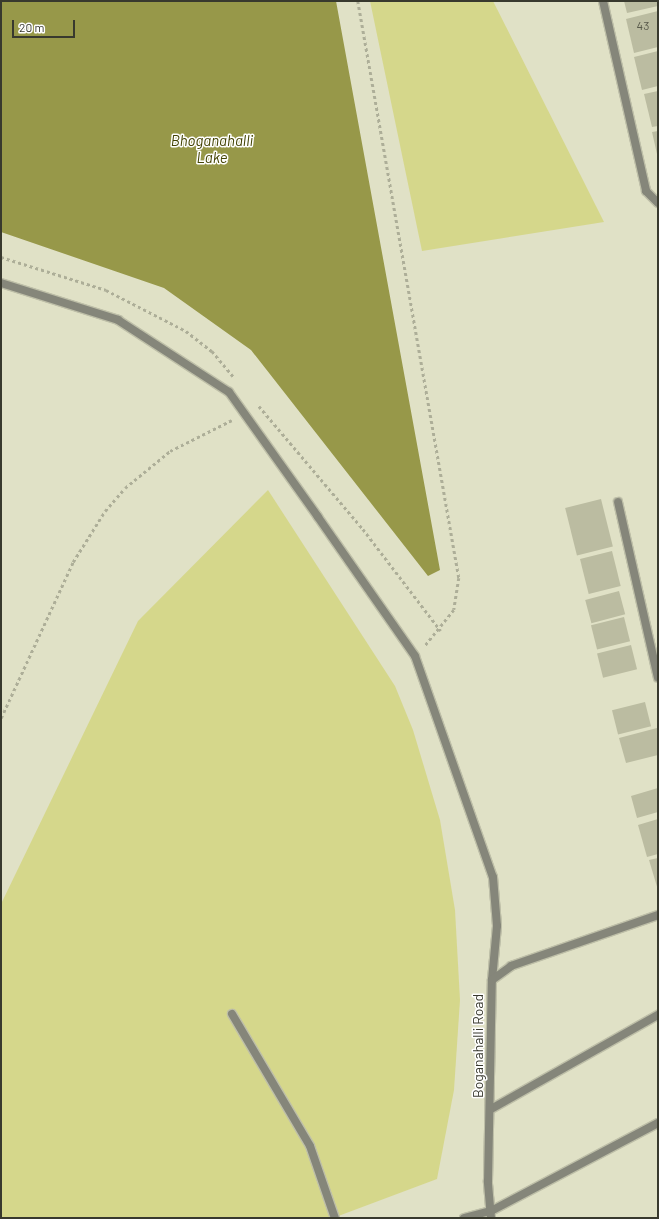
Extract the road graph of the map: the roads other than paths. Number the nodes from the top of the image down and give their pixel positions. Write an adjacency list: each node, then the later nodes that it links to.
1 (603, 1): 2 (street)
2 (658, 203)
3 (1, 283): 7 (street)
4 (618, 502): 5 (street)
5 (658, 678)
6 (658, 916): 7 (street, Boganahalli Road)
7 (492, 980): 10 (street, Boganahalli Road)
8 (232, 1014): 13 (street)
9 (658, 1015): 10 (street)
10 (491, 1109): 12 (street, Boganahalli Road)
11 (658, 1124): 12 (street)
12 (491, 1215): 14 (street)
13 (335, 1218)
14 (464, 1218)

